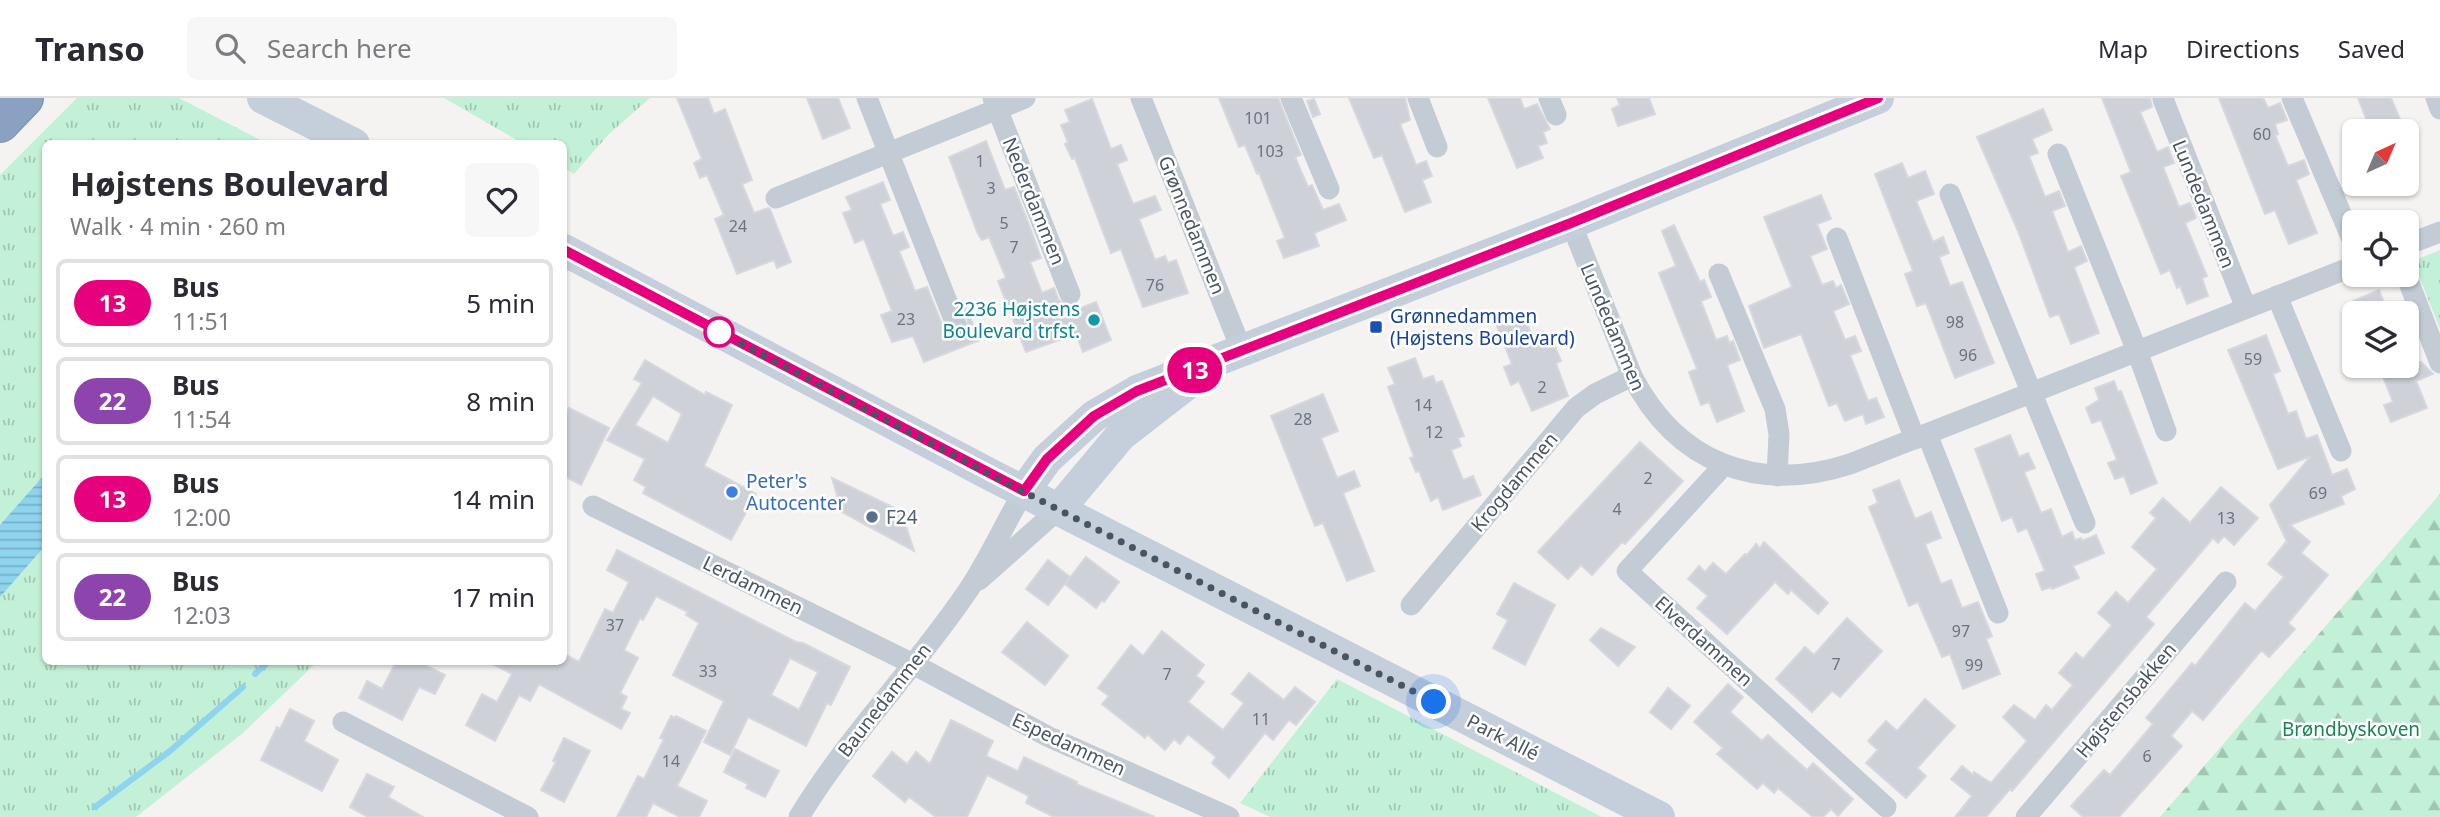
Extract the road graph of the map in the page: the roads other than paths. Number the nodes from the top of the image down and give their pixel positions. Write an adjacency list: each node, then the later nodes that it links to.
1 (24, 98): 14 (highway)
2 (263, 98): 15 (street)
3 (867, 98): 17 (street)
4 (1024, 98): 12 (street)
5 (1141, 98): 36 (street, Grønnedammen)
6 (1291, 98): 19 (street)
7 (1418, 98): 16 (street)
8 (1878, 98): 23 (street)
9 (2292, 98): 22 (street)
10 (2436, 98): 13 (street)
11 (2163, 99): 33 (street, Lundedammen)
12 (995, 103): 17 (street); 31 (street, Nederdammen)
13 (2440, 109)
14 (0, 123)
15 (346, 140)
16 (1437, 147)
17 (888, 152): 21 (street); 34 (street)
18 (2058, 154): 35 (street)
19 (1329, 189)
20 (1950, 194): 39 (street)
21 (776, 198)
22 (2342, 216)
23 (1571, 223): 36 (street); 38 (street, Lundedammen)
24 (2440, 232): 26 (street)
25 (1837, 238): 41 (street)
26 (2419, 240)
27 (567, 252): 45 (street, Park Allé)
28 (2342, 271): 32 (street, Lundedammen)
29 (1719, 274): 44 (street)
30 (2411, 287): 37 (street)
31 (1070, 294)
32 (2277, 296): 33 (street, Lundedammen); 42 (street)
33 (2246, 308): 35 (street, Lundedammen)
34 (957, 327)
35 (2137, 351): 39 (street, Lundedammen); 40 (street)
36 (1228, 357): 45 (street); 47 (street)
37 (2440, 363)
38 (1632, 376): 43 (street, Lundedammen); 51 (street, Krogdammen)
39 (2031, 393): 41 (street, Lundedammen); 48 (street)
40 (2165, 430)
41 (1921, 437): 44 (street, Lundedammen); 52 (street)
42 (2341, 451)
43 (1724, 465): 44 (street, Lundedammen); 55 (street, Elverdammen)
44 (1777, 476)
45 (1024, 491): 47 (street, Park Allé); 50 (street, Baunedammen)
46 (593, 506): 53 (street, Lerdammen)
47 (1059, 509): 50 (street, Baunedammen); 59 (street, Park Allé)
48 (2085, 523)
49 (2226, 582): 60 (street, Højstensbakken)
50 (970, 588): 53 (street, Baunedammen)
51 (1411, 605)
52 (1998, 613)
53 (913, 664): 56 (street, Baunedammen); 58 (street, Espedammen)
54 (344, 722): 57 (street)
55 (1886, 807)
56 (801, 816)
57 (528, 817)
58 (1228, 817)
59 (1659, 817)
60 (2026, 817)

